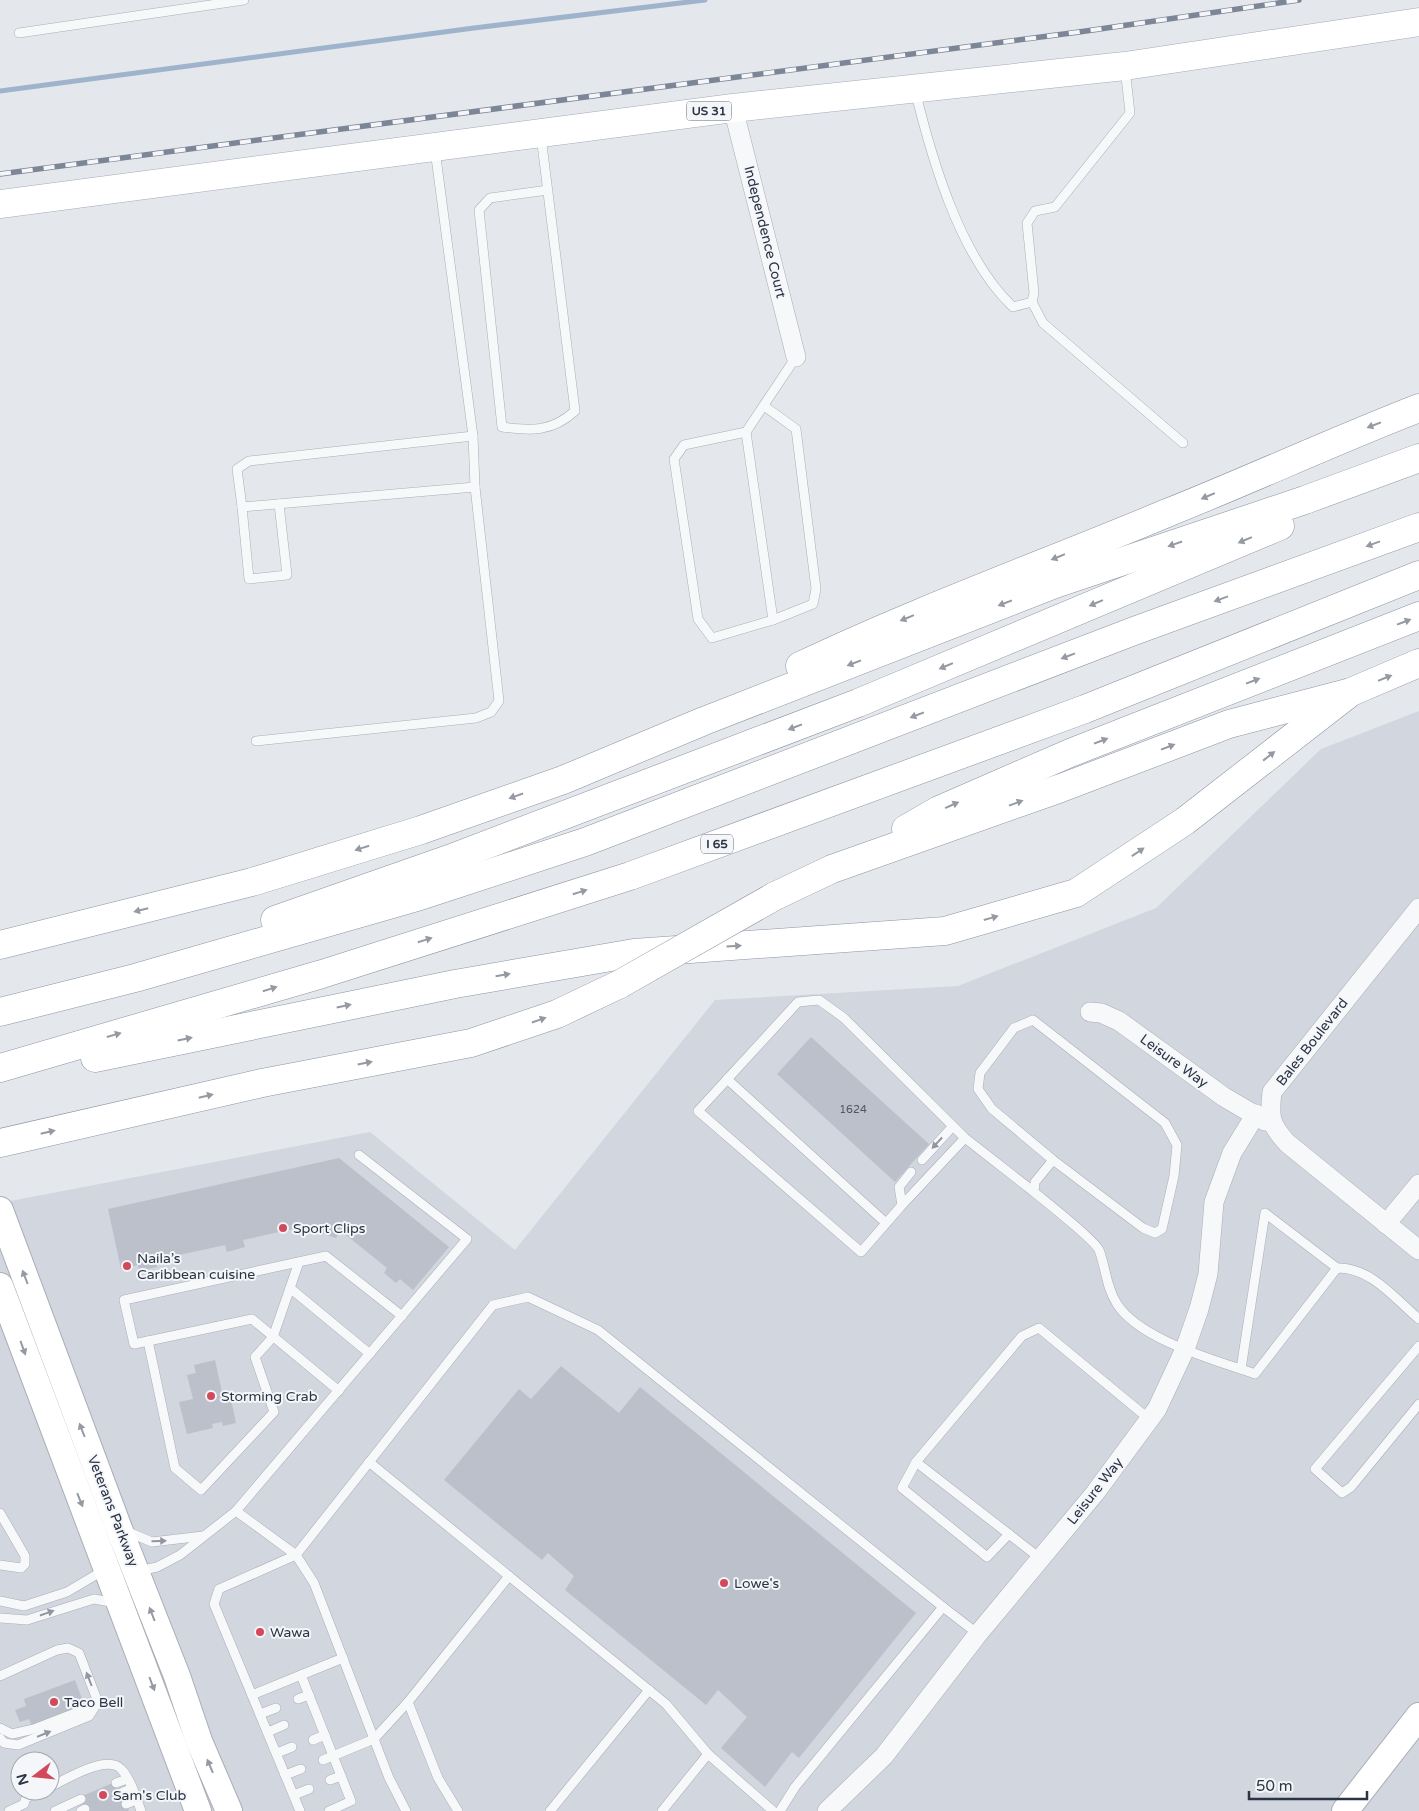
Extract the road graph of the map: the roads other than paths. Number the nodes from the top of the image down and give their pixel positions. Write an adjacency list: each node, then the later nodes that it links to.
1 (244, 0): 3 (lane)
2 (1419, 22): 4 (main road, US 31)
3 (19, 33)
4 (1124, 66): 5 (main road, US 31); 11 (lane)
5 (914, 88): 6 (main road, US 31); 11 (lane)
6 (733, 108): 7 (main road, US 31); 12 (street, Independence Court)
7 (541, 133): 8 (main road, US 31); 9 (lane)
8 (434, 147): 10 (main road, US 31); 16 (lane)
9 (548, 190): 9 (lane)
10 (0, 204)
11 (1032, 302): 17 (lane)
12 (796, 357): 13 (lane)
13 (764, 406): 15 (lane); 26 (lane)
14 (1419, 408): 30 (main road, one-way to 30)
15 (746, 432): 26 (lane); 26 (lane)
16 (472, 436): 20 (lane); 22 (lane)
17 (1184, 443)
18 (1419, 458): 30 (main road, one-way to 30)
19 (1419, 466): 34 (main road, one-way to 34)
20 (475, 487): 21 (lane); 29 (lane)
21 (279, 504): 22 (lane); 22 (lane)
22 (242, 507)
23 (1419, 527): 34 (main road, one-way to 34)
24 (1419, 575): 37 (main road, I 65, one-way to 24)
25 (1419, 616): 31 (main road, one-way to 25)
26 (773, 620)
27 (1419, 663): 28 (main road, one-way to 27)
28 (1351, 692): 31 (main road, one-way to 28); 38 (main road, one-way to 28)
29 (256, 741)
30 (562, 780): 33 (main road, one-way to 33)
31 (832, 869): 44 (main road, one-way to 31, bridge)
32 (1419, 908): 42 (street, Bales Boulevard)
33 (0, 945)
34 (53, 999): 35 (main road)
35 (0, 1012)
36 (1090, 1012): 40 (street, Leisure Way)
37 (0, 1068)
38 (0, 1078)
39 (728, 1078): 41 (lane); 53 (lane); 53 (lane)
40 (1256, 1114): 42 (street, Leisure Way); 65 (street, Leisure Way)
41 (953, 1126): 43 (lane); 46 (lane, one-way to 46)
42 (1274, 1128): 54 (street)
43 (965, 1138): 50 (lane); 51 (lane)
44 (0, 1143)
45 (359, 1155): 60 (lane)
46 (922, 1160)
47 (1053, 1160): 47 (lane); 50 (lane)
48 (911, 1172): 51 (lane)
49 (1419, 1184): 54 (street)
50 (1034, 1192): 65 (lane)
51 (902, 1204): 53 (lane)
52 (0, 1210): 75 (main road, Veterans Parkway, one-way to 52)
53 (886, 1223)
54 (1386, 1224): 55 (street)
55 (1419, 1250)
56 (299, 1262): 59 (lane); 60 (lane); 63 (lane)
57 (1337, 1268): 61 (lane); 67 (lane); 67 (lane)
58 (0, 1286): 81 (main road, Veterans Parkway, one-way to 81)
59 (290, 1288): 62 (lane); 66 (lane)
60 (402, 1316): 66 (lane)
61 (1419, 1319)
62 (273, 1337): 63 (lane); 63 (lane); 68 (lane)
63 (148, 1341)
64 (1419, 1346): 69 (lane)
65 (1185, 1349): 67 (lane); 70 (street, Leisure Way)
66 (370, 1354): 68 (lane)
67 (1241, 1369)
68 (338, 1391): 73 (lane)
69 (1419, 1404)
70 (1149, 1419): 72 (lane); 79 (street, Leisure Way)
71 (369, 1462): 78 (lane); 83 (lane); 86 (lane)
72 (916, 1462): 76 (lane); 76 (lane)
73 (236, 1511): 77 (lane); 78 (lane)
74 (0, 1513): 80 (lane)
75 (118, 1526): 77 (lane, one-way to 77); 82 (main road, Veterans Parkway)
76 (1008, 1534): 79 (lane)
77 (203, 1536): 82 (lane)
78 (296, 1555): 89 (lane); 93 (lane)
79 (1041, 1559): 88 (street, Leisure Way)
80 (0, 1564)
81 (107, 1569): 84 (lane); 85 (main road, Veterans Parkway)
82 (136, 1572): 134 (main road, Veterans Parkway, one-way to 82)
83 (509, 1576): 92 (lane); 96 (lane)
84 (0, 1601)
85 (122, 1604): 87 (lane, one-way to 85); 133 (main road, Veterans Parkway, one-way to 133)
86 (943, 1607): 88 (lane); 142 (lane)
87 (0, 1618)
88 (978, 1634): 143 (street, Leisure Way)
89 (343, 1658): 90 (lane); 108 (lane)
90 (301, 1675): 93 (lane); 94 (lane)
91 (0, 1676): 97 (lane, one-way to 91)
92 (649, 1690): 112 (lane); 139 (lane)
93 (252, 1695): 100 (lane)
94 (309, 1695): 95 (lane); 99 (lane)
95 (298, 1699)
96 (408, 1702): 108 (lane); 138 (lane)
97 (96, 1705): 104 (lane); 107 (lane, one-way to 97)
98 (276, 1708): 100 (lane)
99 (316, 1712): 101 (lane); 106 (lane)
100 (260, 1714): 105 (lane)
101 (306, 1716)
102 (1419, 1716): 144 (main road)
103 (284, 1725): 105 (lane)
104 (0, 1728)
105 (268, 1732): 111 (lane)
106 (325, 1735): 109 (lane); 113 (lane)
107 (0, 1738)
108 (374, 1739): 113 (lane); 137 (lane)
109 (313, 1740)
110 (292, 1747): 111 (lane)
111 (277, 1753): 116 (lane)
112 (708, 1754): 140 (lane); 141 (lane)
113 (333, 1756): 114 (lane); 117 (lane)
114 (323, 1760)
115 (301, 1769): 116 (lane)
116 (285, 1775): 125 (lane)
117 (341, 1776): 119 (lane); 136 (lane)
118 (127, 1778): 120 (lane); 121 (lane); 122 (lane)
119 (330, 1780)
120 (60, 1783)
121 (116, 1783)
122 (132, 1788): 124 (lane); 127 (lane)
123 (309, 1789): 125 (lane)
124 (121, 1793)
125 (294, 1795): 135 (lane)
126 (81, 1799): 131 (lane)
127 (136, 1800): 128 (lane); 132 (lane)
128 (126, 1804)
129 (25, 1808): 130 (lane)
130 (10, 1811)
131 (55, 1811)
132 (141, 1811)
133 (198, 1811)
134 (229, 1811)
135 (300, 1811)
136 (329, 1811)
137 (406, 1811)
138 (458, 1811)
139 (550, 1811)
140 (662, 1811)
141 (773, 1811)
142 (780, 1811)
143 (827, 1811)
144 (1345, 1811)

